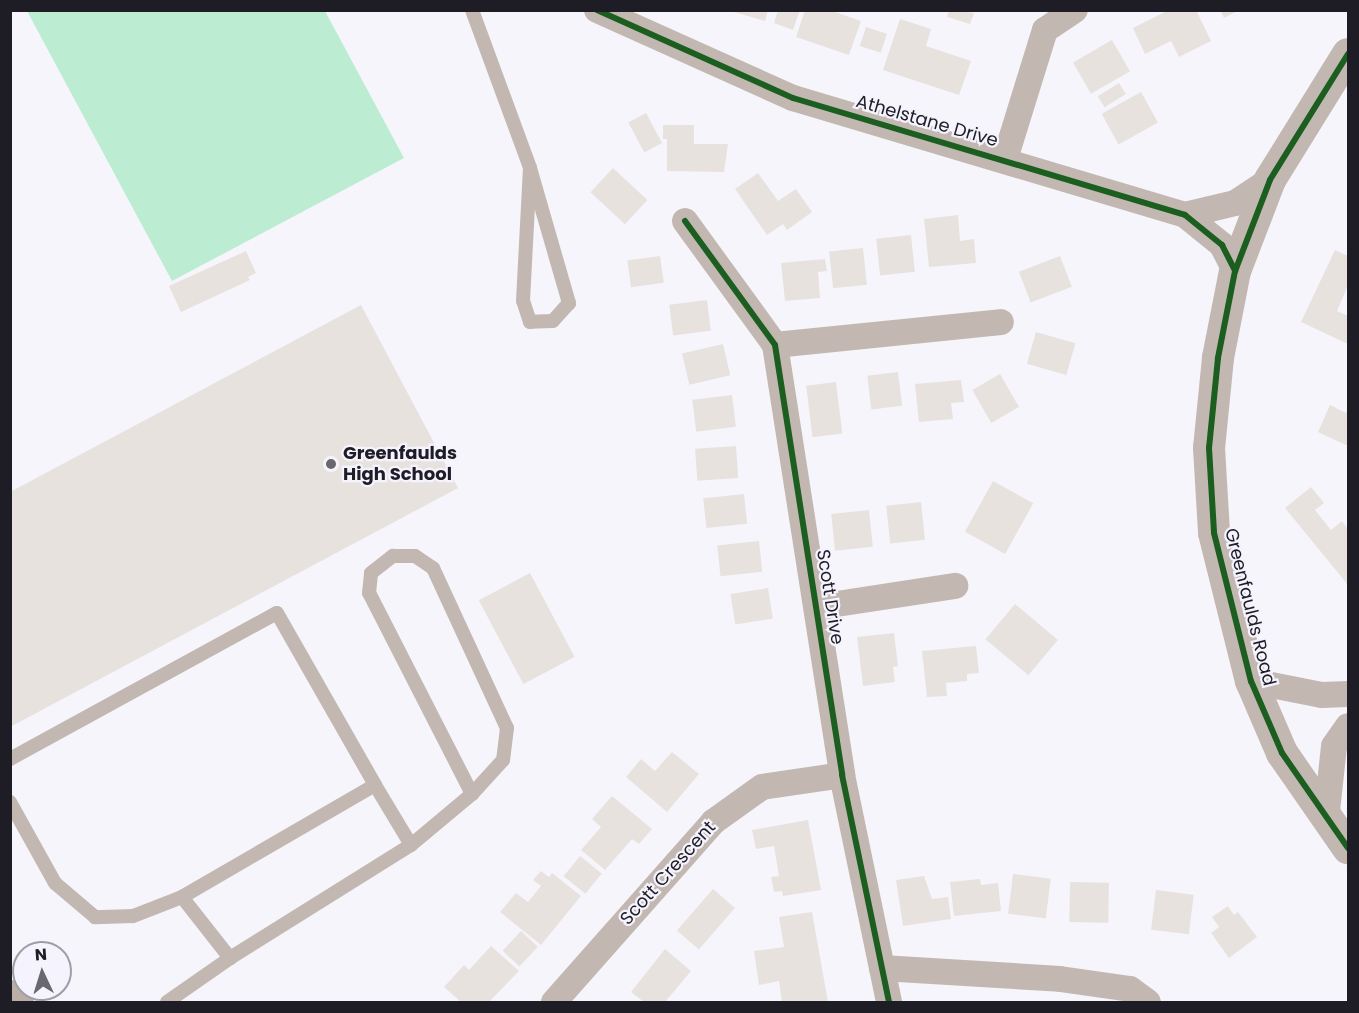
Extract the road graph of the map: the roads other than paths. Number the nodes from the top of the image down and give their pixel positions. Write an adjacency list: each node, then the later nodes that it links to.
1 (472, 10): 6 (lane)
2 (597, 10): 5 (street, Athelstane Drive)
3 (1075, 10): 5 (street, Athelstane Drive)
4 (1348, 54): 7 (street, Greenfaulds Road)
5 (1005, 159): 8 (street, Athelstane Drive)
6 (530, 168): 6 (lane)
7 (1270, 180): 8 (street); 10 (street, Greenfaulds Road)
8 (1185, 215): 10 (street, Athelstane Drive)
9 (685, 221): 12 (street, Scott Drive)
10 (1235, 271): 15 (street, Greenfaulds Road)
11 (1001, 322): 12 (street)
12 (775, 345): 14 (street, Scott Drive)
13 (955, 586): 14 (street, Scott Drive)
14 (817, 608): 19 (street, Scott Drive)
15 (1251, 681): 16 (street); 23 (street, Greenfaulds Road)
16 (1348, 694)
17 (1348, 726): 23 (street)
18 (10, 759): 20 (lane)
19 (842, 775): 28 (street, Scott Drive); 32 (street, Scott Crescent)
20 (375, 784): 24 (lane); 26 (lane)
21 (472, 794): 21 (lane); 24 (lane)
22 (10, 802): 26 (lane)
23 (1326, 820): 25 (street, Greenfaulds Road)
24 (411, 845): 27 (lane)
25 (1348, 848)
26 (182, 897): 27 (lane)
27 (230, 958): 31 (lane)
28 (882, 968): 33 (street, Scott Drive); 34 (street)
29 (10, 996): 30 (main road)
30 (17, 1002)
31 (167, 1002)
32 (554, 1002)
33 (889, 1002)
34 (1148, 1002)

